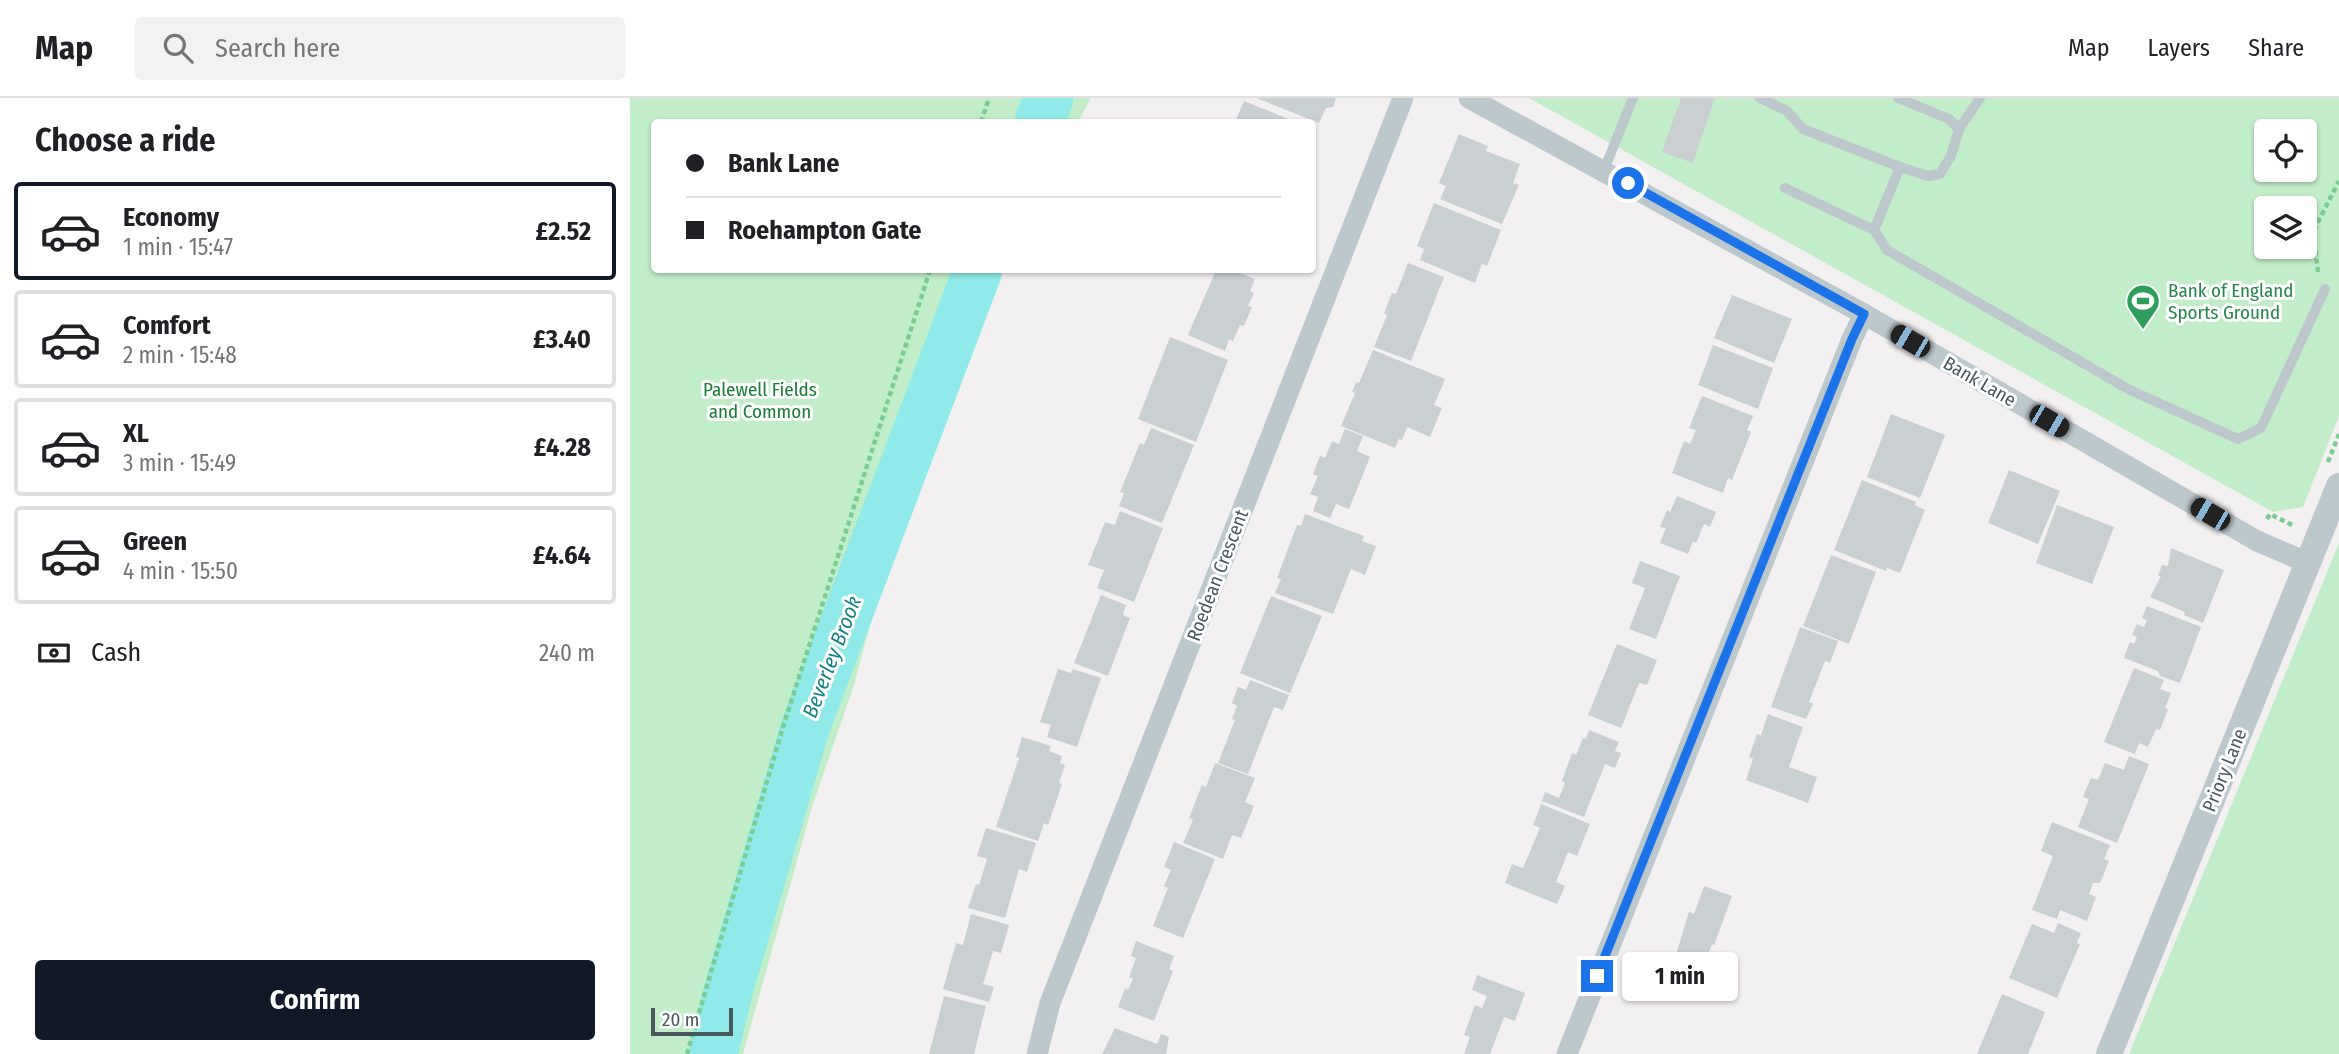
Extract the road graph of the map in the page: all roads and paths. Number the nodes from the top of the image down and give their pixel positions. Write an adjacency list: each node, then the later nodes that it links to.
1 (989, 98): 8 (path)
2 (1403, 98): 23 (street, Roedean Crescent)
3 (1469, 98): 11 (street, Bank Lane)
4 (1633, 98): 11 (lane)
5 (1760, 98): 10 (lane)
6 (1898, 98): 9 (lane)
7 (1980, 98): 9 (lane)
8 (982, 119)
9 (1959, 128): 10 (lane)
10 (1900, 167): 14 (lane)
11 (1604, 170): 17 (street, Bank Lane)
12 (2339, 181): 16 (path)
13 (1785, 188): 14 (lane)
14 (1874, 230): 16 (lane)
15 (929, 273): 22 (path)
16 (2325, 289)
17 (1864, 314): 21 (street, Bank Lane); 24 (street)
18 (2339, 485): 21 (street, Priory Lane)
19 (2266, 521): 20 (path)
20 (2298, 528)
21 (2308, 563): 25 (street, Priory Lane)
22 (687, 1054)
23 (1037, 1054)
24 (1567, 1054)
25 (2109, 1054)

